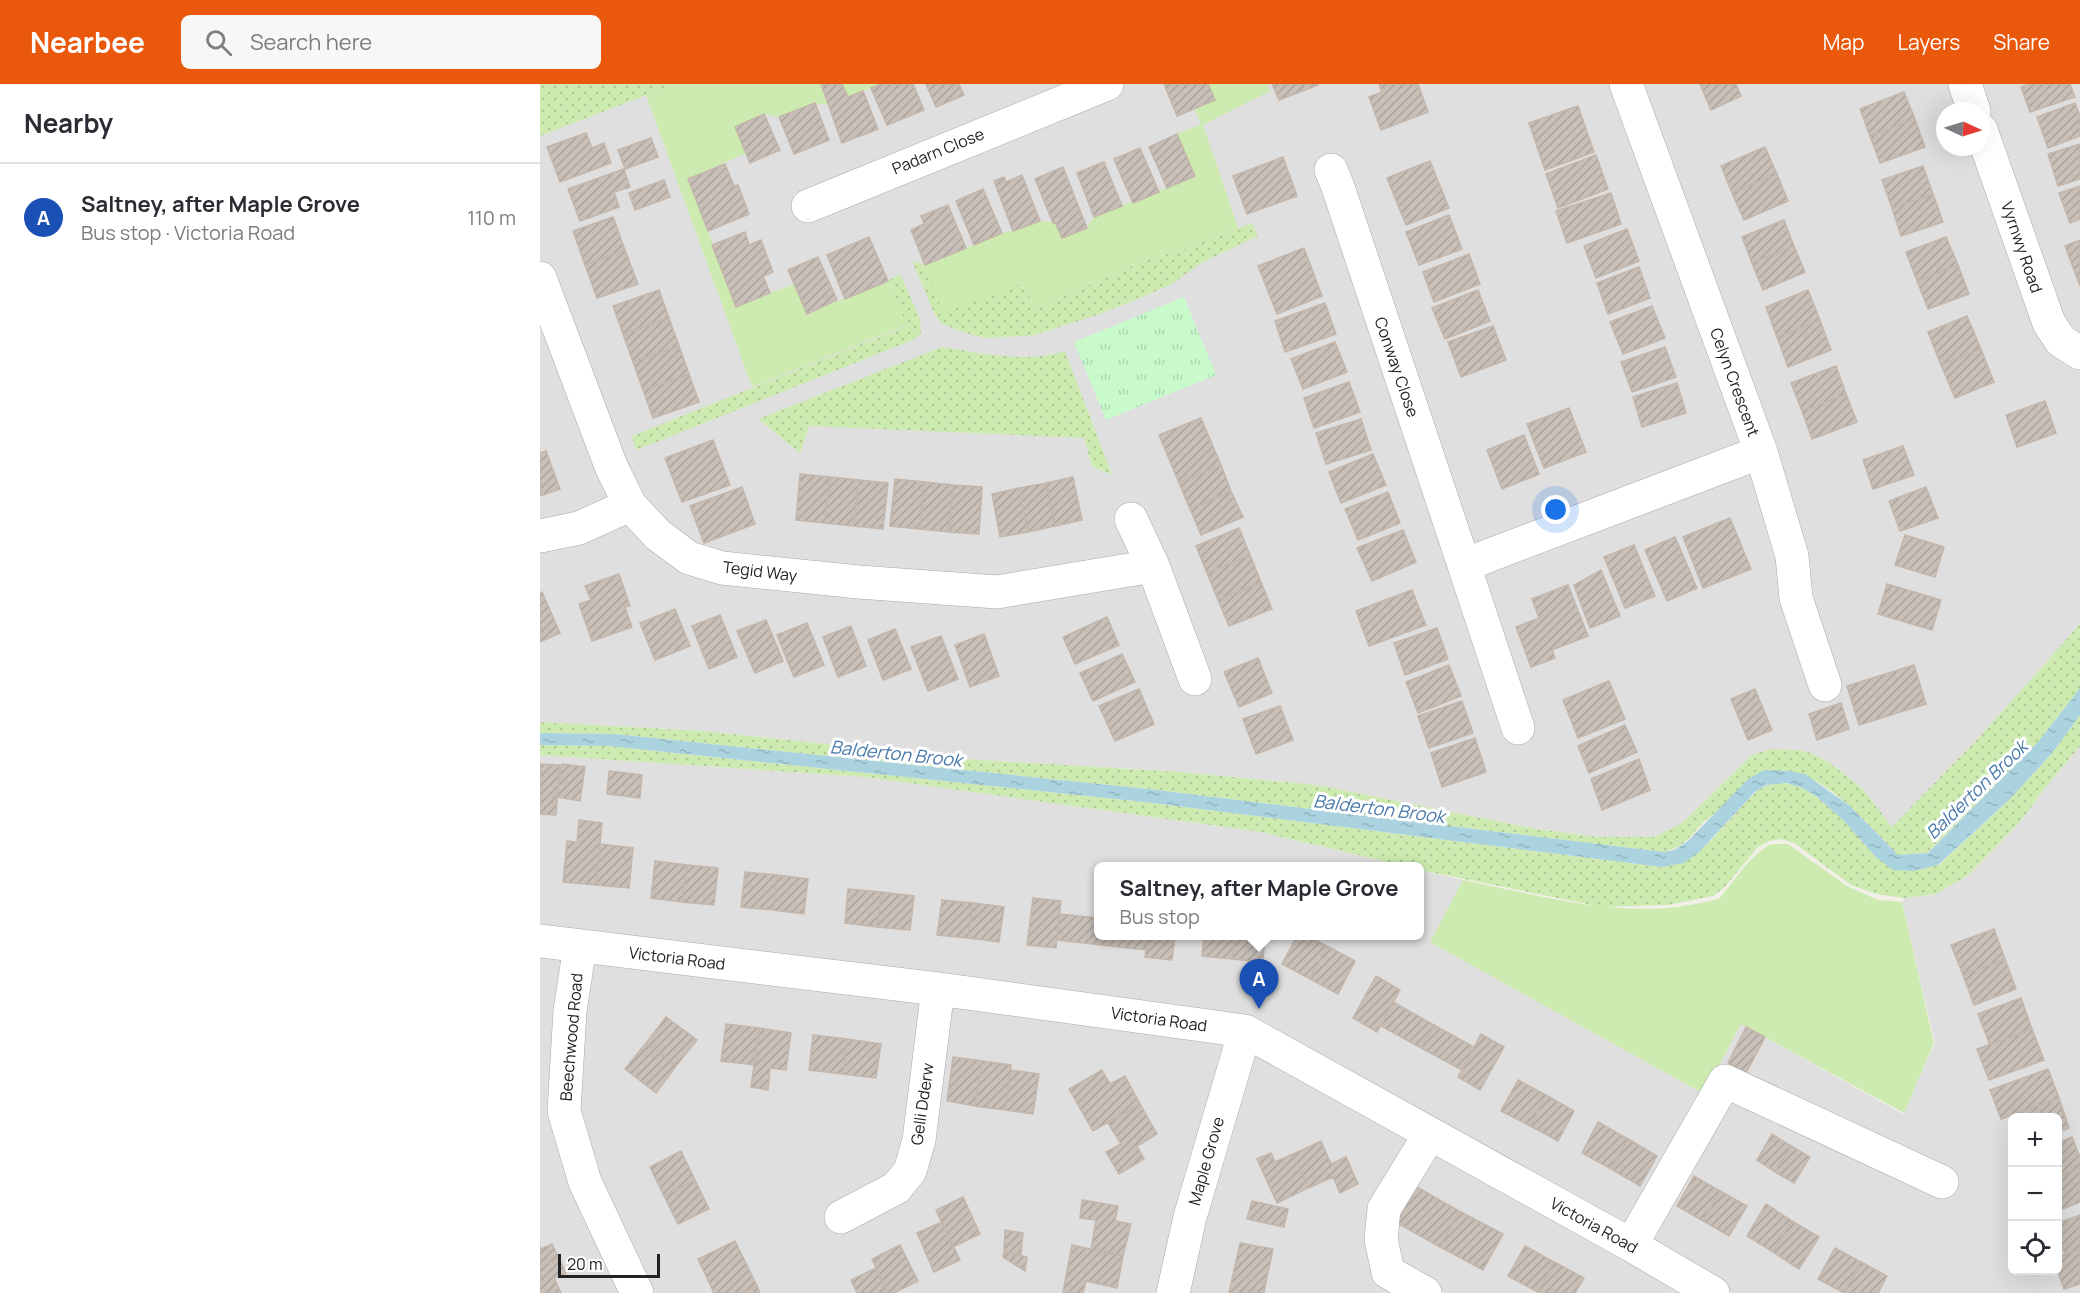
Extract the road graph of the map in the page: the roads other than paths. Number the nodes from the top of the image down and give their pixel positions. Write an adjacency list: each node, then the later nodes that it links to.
1 (1107, 84): 4 (street, Padarn Close)
2 (1626, 84): 11 (street, Celyn Crescent)
3 (1965, 84): 5 (street)
4 (1066, 91): 8 (street, Padarn Close)
5 (1971, 102)
6 (1990, 156): 10 (street, Vyrnwy Road)
7 (1330, 170): 15 (street, Conway Close)
8 (808, 206)
9 (540, 278): 12 (street, Tegid Way)
10 (2080, 353)
11 (1761, 452): 15 (street); 18 (street, Celyn Crescent)
12 (630, 505): 14 (street); 16 (street, Tegid Way)
13 (1131, 519): 16 (street)
14 (540, 536)
15 (1464, 565): 19 (street, Conway Close)
16 (1154, 567): 17 (street)
17 (1195, 679)
18 (1825, 685)
19 (1518, 728)
20 (540, 942): 21 (street, Victoria Road)
21 (580, 946): 22 (street, Victoria Road); 28 (street, Beechwood Road)
22 (938, 989): 23 (street, Victoria Road); 26 (street, Gelli Dderw)
23 (1245, 1031): 24 (street, Victoria Road); 29 (street, Maple Grove)
24 (1430, 1134): 27 (street, Victoria Road); 30 (street)
25 (1942, 1182): 27 (street)
26 (841, 1217)
27 (1631, 1245): 31 (street, Victoria Road)
28 (637, 1293)
29 (1173, 1293)
30 (1425, 1293)
31 (1713, 1293)

